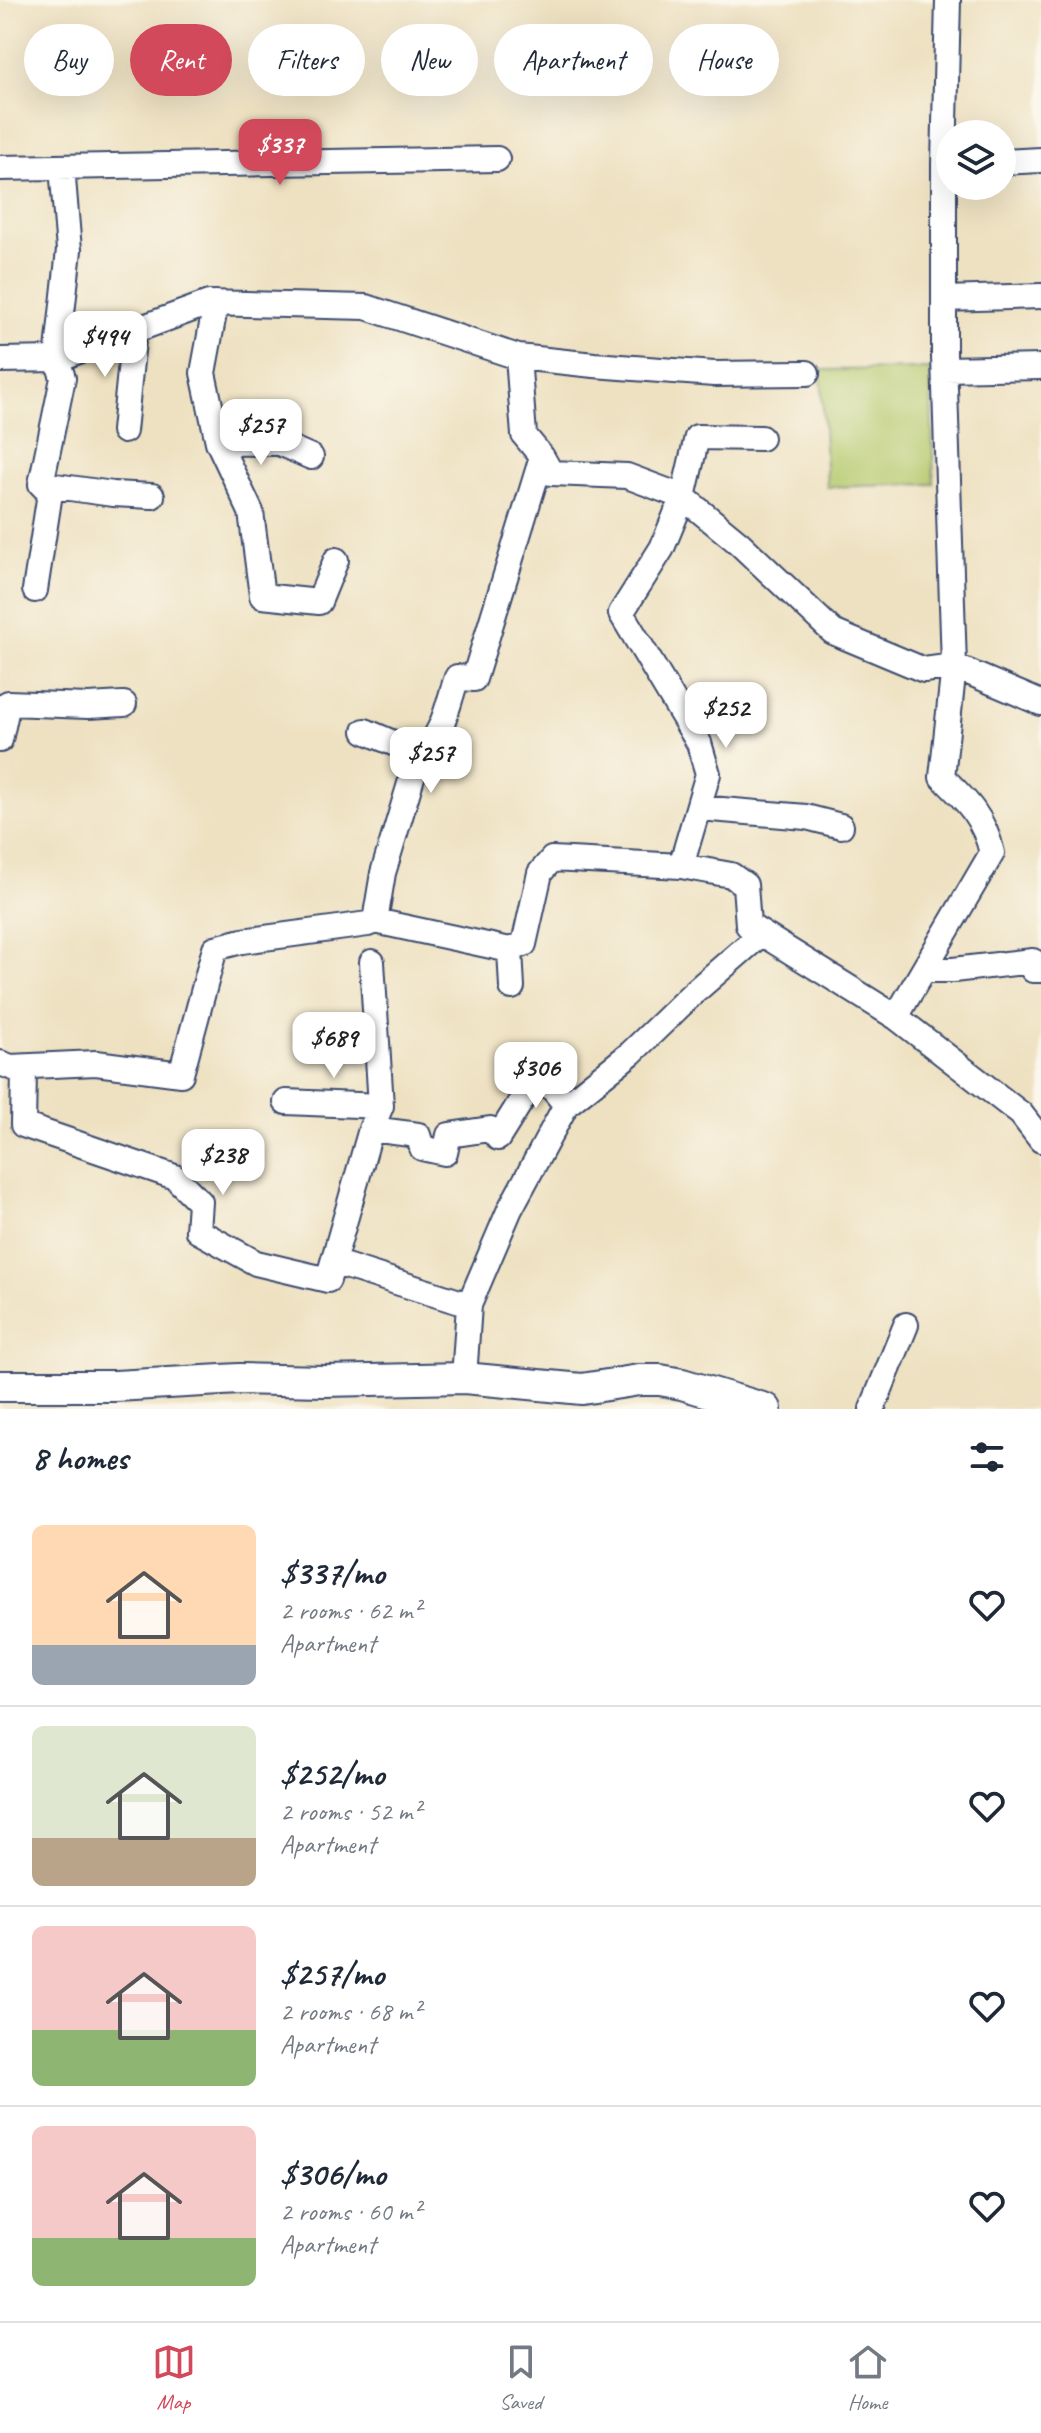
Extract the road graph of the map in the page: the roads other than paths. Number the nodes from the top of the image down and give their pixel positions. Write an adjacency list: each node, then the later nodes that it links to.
1 (948, 0): 2 (street)
2 (947, 120)
3 (497, 159): 6 (street)
4 (1041, 160): 5 (street)
5 (1016, 161)
6 (62, 167): 7 (street); 14 (street)
7 (0, 168)
8 (946, 200): 10 (street)
9 (1041, 296): 10 (street)
10 (944, 299): 17 (street)
11 (216, 303): 12 (street); 13 (street); 21 (street)
12 (134, 331): 14 (street); 19 (street)
13 (518, 357): 18 (street); 23 (street)
14 (57, 359): 15 (street); 24 (street)
15 (0, 360)
16 (1041, 367): 17 (street)
17 (945, 369): 29 (street)
18 (807, 373)
19 (124, 431)
20 (761, 438): 26 (street)
21 (218, 442): 22 (street); 27 (street)
22 (311, 457)
23 (542, 457): 26 (street); 34 (street)
24 (41, 484): 25 (street); 28 (street)
25 (152, 496)
26 (683, 497): 29 (street); 35 (street)
27 (336, 560)
28 (35, 590)
29 (954, 666): 30 (street); 42 (street)
30 (1041, 703)
31 (124, 704): 33 (street)
32 (365, 731): 34 (street)
33 (0, 740)
34 (419, 754): 38 (street)
35 (699, 808): 36 (street); 37 (street)
36 (841, 826)
37 (681, 866): 39 (street); 40 (street)
38 (375, 921): 40 (street); 46 (street)
39 (761, 934): 45 (street); 48 (street)
40 (510, 950): 44 (street)
41 (372, 962): 49 (street)
42 (925, 970): 43 (street); 45 (street)
43 (1041, 970)
44 (512, 987)
45 (896, 1017): 51 (street)
46 (5, 1065): 52 (street)
47 (286, 1102): 49 (street)
48 (566, 1105): 50 (street); 53 (street)
49 (381, 1106): 50 (street)
50 (371, 1129): 52 (street)
51 (1041, 1140)
52 (333, 1262): 53 (street)
53 (469, 1305): 55 (street)
54 (906, 1325): 58 (street)
55 (464, 1378): 56 (street); 57 (street)
56 (0, 1386)
57 (766, 1409)
58 (872, 1409)

